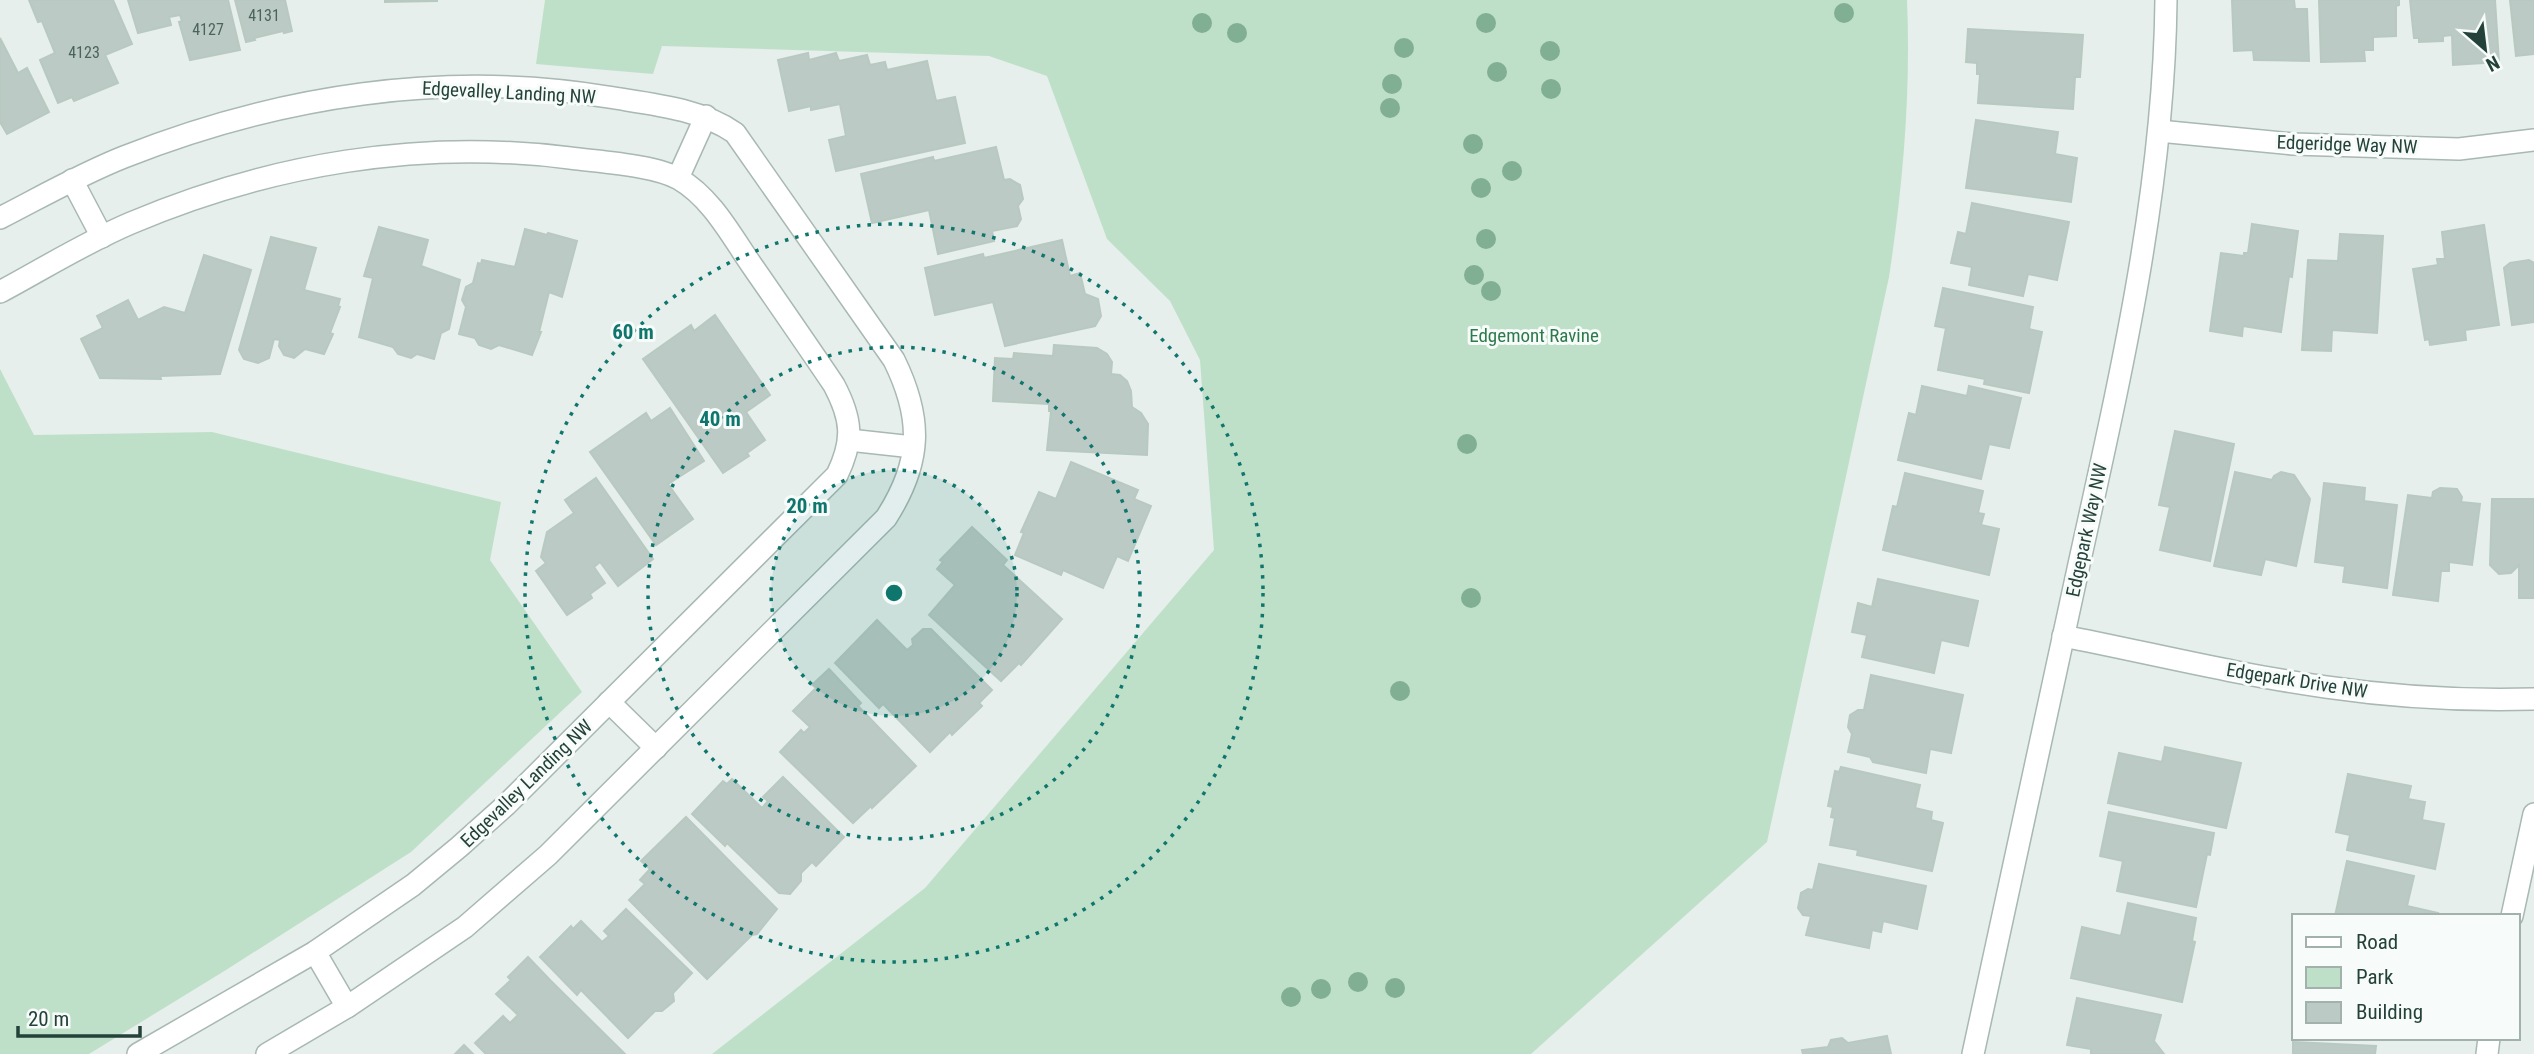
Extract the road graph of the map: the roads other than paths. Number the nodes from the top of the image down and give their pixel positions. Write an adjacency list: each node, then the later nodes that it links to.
1 (2166, 0): 3 (street, Edgepark Way NW)
2 (706, 116): 5 (street); 6 (street, Edgevalley Landing NW); 11 (street, Edgevalley Landing NW)
3 (2159, 131): 4 (street, Edgeridge Way NW); 12 (street, Edgepark Way NW)
4 (2534, 140)
5 (678, 178): 8 (street, Edgevalley Landing NW); 10 (street, Edgevalley Landing NW)
6 (72, 180): 7 (street, Edgevalley Landing NW); 8 (street)
7 (0, 218)
8 (102, 237): 9 (street, Edgevalley Landing NW)
9 (0, 292)
10 (849, 440): 11 (street); 14 (street, Edgevalley Landing NW)
11 (913, 447): 15 (street, Edgevalley Landing NW)
12 (2063, 636): 13 (street, Edgepark Drive NW); 22 (street, Edgepark Way NW)
13 (2534, 699)
14 (609, 702): 15 (street); 18 (street, Edgevalley Landing NW)
15 (656, 748): 19 (street, Edgevalley Landing NW)
16 (2534, 814): 17 (street)
17 (2512, 914)
18 (315, 952): 19 (street); 20 (street, Edgevalley Landing NW)
19 (347, 1007): 21 (street, Edgevalley Landing NW)
20 (138, 1054)
21 (267, 1054)
22 (1973, 1054)

